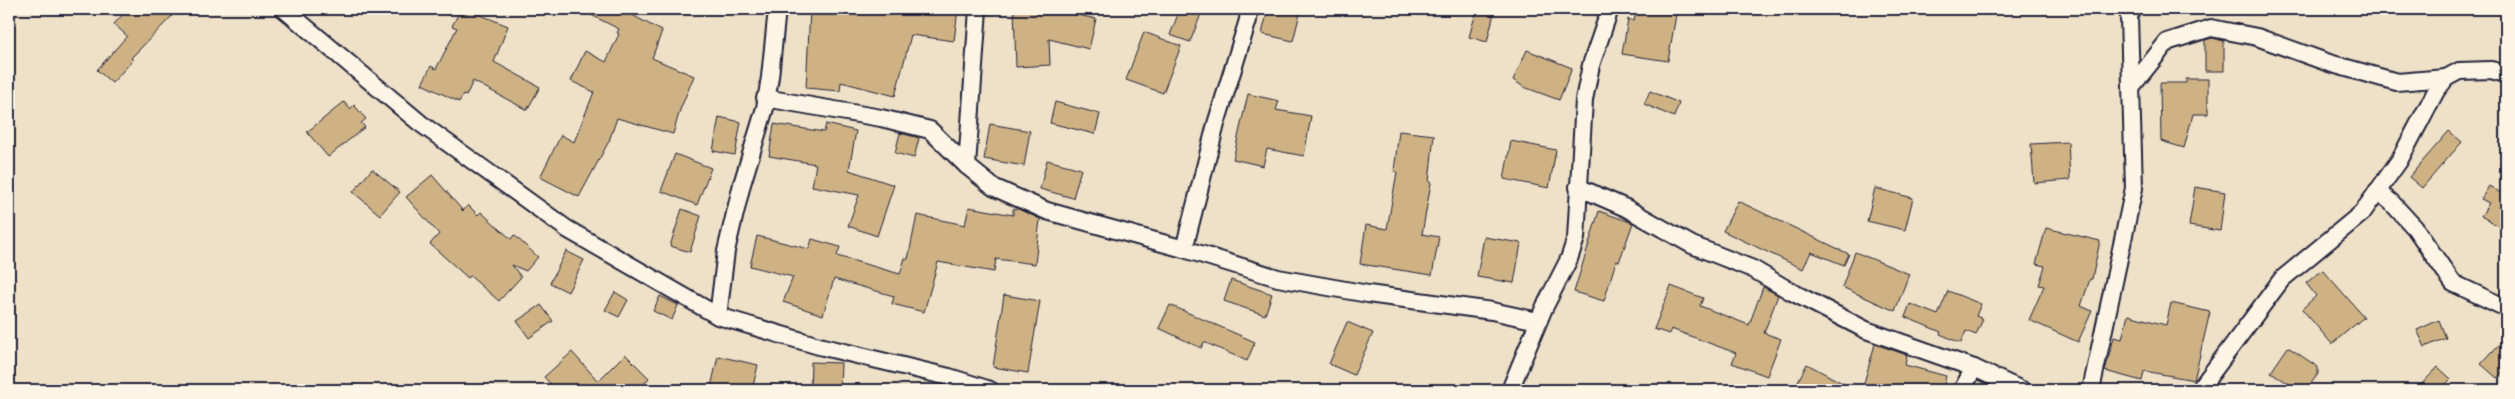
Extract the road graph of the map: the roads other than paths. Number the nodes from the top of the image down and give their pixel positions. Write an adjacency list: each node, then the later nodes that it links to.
1 (284, 9): 16 (street)
2 (778, 9): 10 (street)
3 (978, 9): 11 (street)
4 (1249, 9): 14 (street)
5 (1610, 9): 12 (street)
6 (2132, 9): 9 (street)
7 (2506, 74): 8 (street)
8 (2446, 78): 9 (street); 13 (street)
9 (2132, 86): 23 (street)
10 (765, 98): 11 (street); 16 (street)
11 (967, 166): 14 (street)
12 (1578, 187): 17 (street); 18 (street)
13 (2377, 191): 15 (street); 24 (street)
14 (1184, 249): 17 (street)
15 (2506, 308)
16 (718, 316): 19 (street)
17 (1538, 321): 20 (street)
18 (1974, 368): 21 (street); 22 (street)
19 (990, 390)
20 (1510, 390)
21 (1962, 390)
22 (2022, 390)
23 (2091, 390)
24 (2199, 390)

